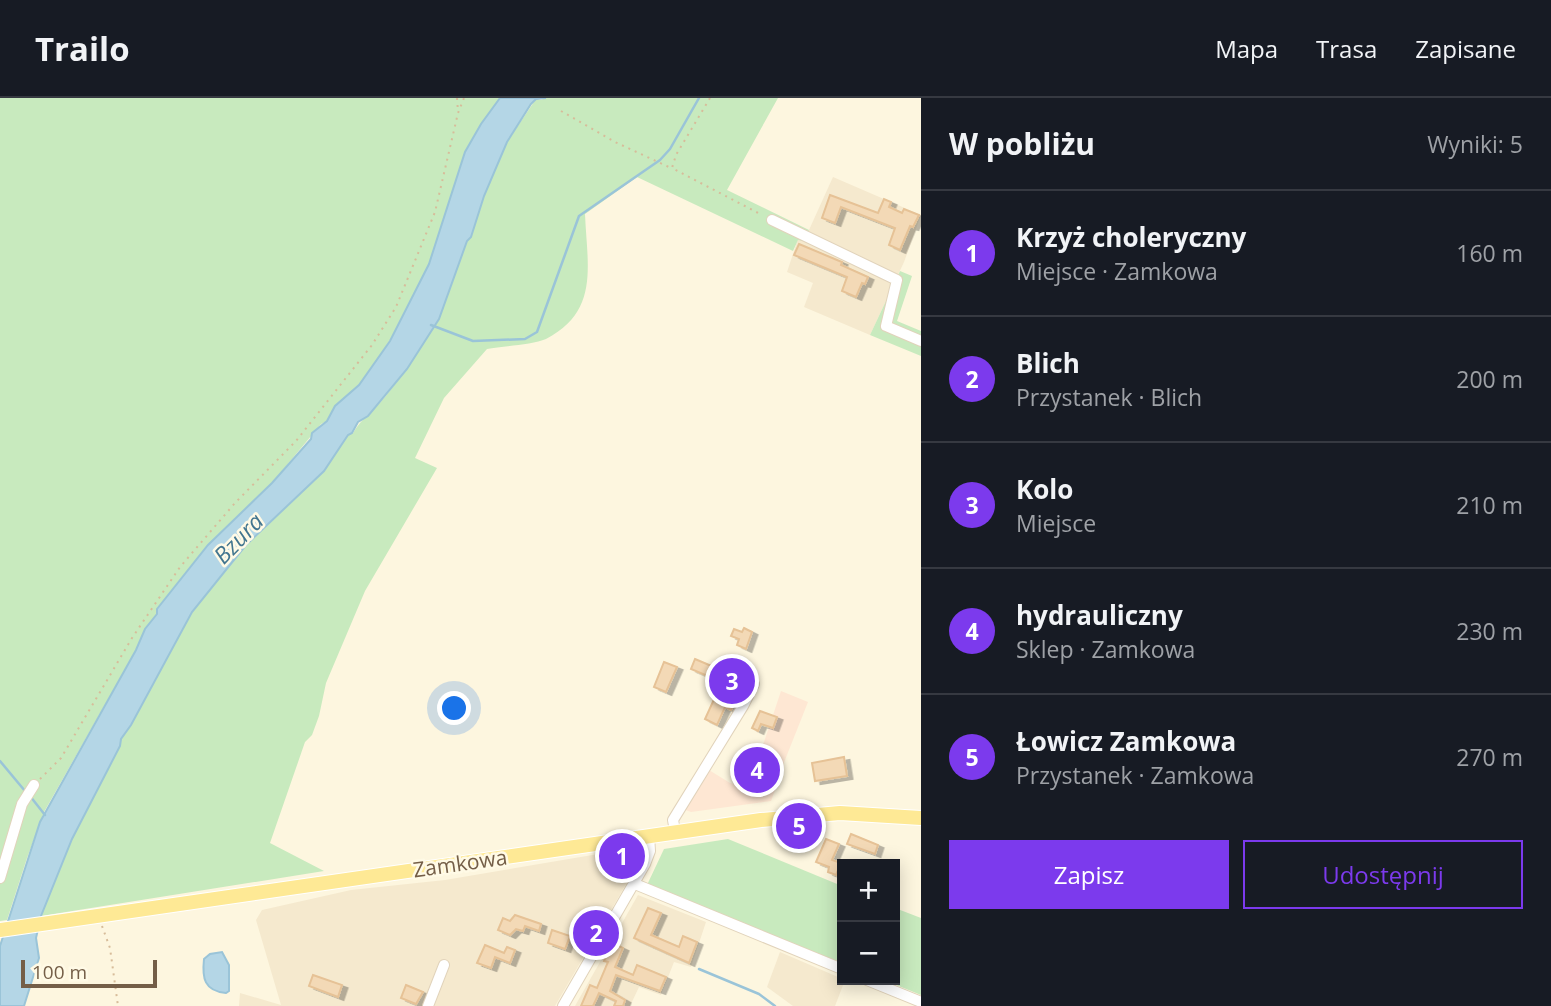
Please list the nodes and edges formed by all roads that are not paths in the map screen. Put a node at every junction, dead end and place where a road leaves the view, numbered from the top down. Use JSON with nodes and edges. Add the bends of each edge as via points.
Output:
{"nodes":[{"id":1,"x":772,"y":220,"type":"road end"},
{"id":2,"x":921,"y":341,"type":"edge"},
{"id":3,"x":754,"y":684,"type":"dead end"},
{"id":4,"x":34,"y":785,"type":"road end"},
{"id":5,"x":921,"y":818,"type":"edge"},
{"id":6,"x":675,"y":831,"type":"junction"},
{"id":7,"x":649,"y":835,"type":"junction"},
{"id":8,"x":0,"y":878,"type":"edge"},
{"id":9,"x":635,"y":884,"type":"junction"},
{"id":10,"x":0,"y":930,"type":"edge"},
{"id":11,"x":444,"y":965,"type":"dead end"},
{"id":12,"x":837,"y":968,"type":"edge"},
{"id":13,"x":879,"y":985,"type":"edge"},
{"id":14,"x":921,"y":1002,"type":"edge"},
{"id":15,"x":428,"y":1006,"type":"edge"},
{"id":16,"x":563,"y":1006,"type":"edge"}],
"edges":[{"from":1,"to":2,"type":"street","via":[[897,280],[886,326]]},
{"from":3,"to":6,"type":"street","via":[[673,820]]},
{"from":4,"to":8,"type":"street","via":[[22,804]]},
{"from":5,"to":6,"type":"main road","name":"Zamkowa","via":[[823,814]]},
{"from":6,"to":7,"type":"main road","name":"Zamkowa"},
{"from":7,"to":9,"type":"street","via":[[650,851]]},
{"from":7,"to":10,"type":"main road","name":"Zamkowa"},
{"from":9,"to":12,"type":"street"},
{"from":9,"to":16,"type":"street"},
{"from":11,"to":15,"type":"street"},
{"from":13,"to":14,"type":"street"}]}
